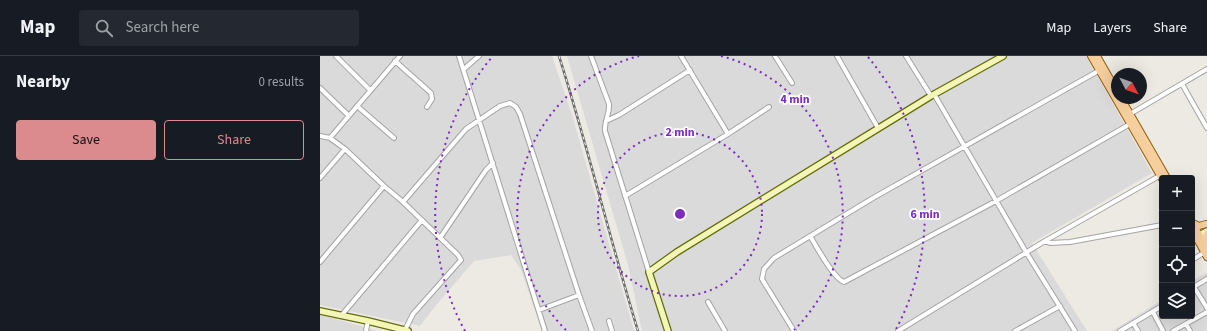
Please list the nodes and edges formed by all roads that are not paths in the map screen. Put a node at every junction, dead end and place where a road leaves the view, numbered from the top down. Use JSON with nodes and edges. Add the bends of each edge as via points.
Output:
{"nodes":[{"id":1,"x":336,"y":56,"type":"edge"},
{"id":2,"x":400,"y":56,"type":"edge"},
{"id":3,"x":459,"y":56,"type":"edge"},
{"id":4,"x":478,"y":56,"type":"edge"},
{"id":5,"x":591,"y":56,"type":"edge"},
{"id":6,"x":681,"y":56,"type":"edge"},
{"id":7,"x":775,"y":56,"type":"edge"},
{"id":8,"x":837,"y":56,"type":"edge"},
{"id":9,"x":906,"y":56,"type":"edge"},
{"id":10,"x":1003,"y":56,"type":"edge"},
{"id":11,"x":1092,"y":56,"type":"edge"},
{"id":12,"x":1097,"y":56,"type":"edge"},
{"id":13,"x":396,"y":61,"type":"junction"},
{"id":14,"x":464,"y":69,"type":"junction"},
{"id":15,"x":1207,"y":69,"type":"edge"},
{"id":16,"x":690,"y":70,"type":"junction"},
{"id":17,"x":1100,"y":70,"type":"junction"},
{"id":18,"x":1111,"y":80,"type":"edge"},
{"id":19,"x":792,"y":84,"type":"dead end"},
{"id":20,"x":1182,"y":84,"type":"junction"},
{"id":21,"x":320,"y":88,"type":"edge"},
{"id":22,"x":370,"y":90,"type":"junction"},
{"id":23,"x":933,"y":95,"type":"junction"},
{"id":24,"x":1124,"y":104,"type":"edge"},
{"id":25,"x":357,"y":106,"type":"junction"},
{"id":26,"x":427,"y":107,"type":"dead end"},
{"id":27,"x":769,"y":107,"type":"dead end"},
{"id":28,"x":1130,"y":114,"type":"junction"},
{"id":29,"x":348,"y":115,"type":"junction"},
{"id":30,"x":479,"y":120,"type":"junction"},
{"id":31,"x":606,"y":121,"type":"junction"},
{"id":32,"x":1130,"y":124,"type":"junction"},
{"id":33,"x":878,"y":128,"type":"junction"},
{"id":34,"x":1207,"y":128,"type":"edge"},
{"id":35,"x":728,"y":134,"type":"junction"},
{"id":36,"x":320,"y":136,"type":"edge"},
{"id":37,"x":330,"y":138,"type":"junction"},
{"id":38,"x":394,"y":138,"type":"dead end"},
{"id":39,"x":965,"y":147,"type":"junction"},
{"id":40,"x":344,"y":149,"type":"junction"},
{"id":41,"x":493,"y":164,"type":"junction"},
{"id":42,"x":1162,"y":175,"type":"edge"},
{"id":43,"x":1162,"y":175,"type":"edge"},
{"id":44,"x":320,"y":178,"type":"edge"},
{"id":45,"x":1159,"y":178,"type":"edge"},
{"id":46,"x":384,"y":186,"type":"junction"},
{"id":47,"x":625,"y":196,"type":"junction"},
{"id":48,"x":996,"y":200,"type":"junction"},
{"id":49,"x":403,"y":202,"type":"junction"},
{"id":50,"x":422,"y":220,"type":"junction"},
{"id":51,"x":1195,"y":224,"type":"edge"},
{"id":52,"x":1159,"y":226,"type":"edge"},
{"id":53,"x":1207,"y":226,"type":"edge"},
{"id":54,"x":1196,"y":233,"type":"edge"},
{"id":55,"x":1207,"y":234,"type":"edge"},
{"id":56,"x":810,"y":236,"type":"junction"},
{"id":57,"x":440,"y":238,"type":"junction"},
{"id":58,"x":1045,"y":241,"type":"junction"},
{"id":59,"x":1206,"y":251,"type":"edge"},
{"id":60,"x":1026,"y":252,"type":"junction"},
{"id":61,"x":1195,"y":258,"type":"edge"},
{"id":62,"x":320,"y":262,"type":"edge"},
{"id":63,"x":649,"y":272,"type":"junction"},
{"id":64,"x":1207,"y":280,"type":"edge"},
{"id":65,"x":1195,"y":287,"type":"edge"},
{"id":66,"x":1195,"y":291,"type":"edge"},
{"id":67,"x":578,"y":295,"type":"junction"},
{"id":68,"x":708,"y":302,"type":"dead end"},
{"id":69,"x":1060,"y":306,"type":"junction"},
{"id":70,"x":1159,"y":308,"type":"edge"},
{"id":71,"x":1207,"y":308,"type":"edge"},
{"id":72,"x":539,"y":310,"type":"junction"},
{"id":73,"x":320,"y":312,"type":"edge"},
{"id":74,"x":1153,"y":312,"type":"junction"},
{"id":75,"x":1207,"y":312,"type":"edge"},
{"id":76,"x":341,"y":316,"type":"junction"},
{"id":77,"x":368,"y":321,"type":"junction"},
{"id":78,"x":609,"y":321,"type":"dead end"},
{"id":79,"x":1133,"y":323,"type":"junction"},
{"id":80,"x":1186,"y":324,"type":"junction"},
{"id":81,"x":366,"y":331,"type":"edge"},
{"id":82,"x":407,"y":331,"type":"edge"},
{"id":83,"x":545,"y":331,"type":"edge"},
{"id":84,"x":592,"y":331,"type":"edge"},
{"id":85,"x":612,"y":331,"type":"edge"},
{"id":86,"x":668,"y":331,"type":"edge"},
{"id":87,"x":725,"y":331,"type":"edge"},
{"id":88,"x":794,"y":331,"type":"edge"},
{"id":89,"x":898,"y":331,"type":"edge"},
{"id":90,"x":1015,"y":331,"type":"edge"},
{"id":91,"x":1075,"y":331,"type":"edge"},
{"id":92,"x":1120,"y":331,"type":"edge"},
{"id":93,"x":1138,"y":331,"type":"edge"},
{"id":94,"x":1163,"y":331,"type":"edge"},
{"id":95,"x":1173,"y":331,"type":"edge"},
{"id":96,"x":1190,"y":331,"type":"edge"}],
"edges":[{"from":1,"to":22,"type":"street"},
{"from":2,"to":13,"type":"street"},
{"from":3,"to":14,"type":"street"},
{"from":4,"to":14,"type":"street"},
{"from":5,"to":31,"type":"street","via":[[609,104]]},
{"from":6,"to":16,"type":"street"},
{"from":7,"to":19,"type":"street"},
{"from":8,"to":33,"type":"street"},
{"from":9,"to":23,"type":"street"},
{"from":10,"to":23,"type":"street"},
{"from":11,"to":17,"type":"main road"},
{"from":12,"to":18,"type":"main road"},
{"from":13,"to":22,"type":"street"},
{"from":13,"to":26,"type":"street","via":[[431,93],[432,100]]},
{"from":14,"to":30,"type":"street"},
{"from":15,"to":20,"type":"street"},
{"from":16,"to":31,"type":"street"},
{"from":16,"to":35,"type":"street"},
{"from":17,"to":32,"type":"main road"},
{"from":17,"to":39,"type":"street"},
{"from":20,"to":28,"type":"street"},
{"from":20,"to":34,"type":"street"},
{"from":21,"to":29,"type":"street"},
{"from":22,"to":25,"type":"street"},
{"from":23,"to":33,"type":"street"},
{"from":23,"to":39,"type":"street"},
{"from":24,"to":28,"type":"main road"},
{"from":25,"to":29,"type":"street"},
{"from":25,"to":38,"type":"street"},
{"from":27,"to":35,"type":"street"},
{"from":28,"to":43,"type":"main road"},
{"from":29,"to":37,"type":"street"},
{"from":30,"to":41,"type":"street"},
{"from":30,"to":49,"type":"street","via":[[461,134]]},
{"from":30,"to":67,"type":"street","via":[[507,103],[512,103],[520,114]]},
{"from":31,"to":47,"type":"street","via":[[604,131]]},
{"from":32,"to":42,"type":"main road"},
{"from":32,"to":48,"type":"street"},
{"from":33,"to":63,"type":"street","via":[[677,252]]},
{"from":35,"to":47,"type":"street"},
{"from":36,"to":37,"type":"street"},
{"from":37,"to":40,"type":"street"},
{"from":39,"to":48,"type":"street"},
{"from":39,"to":56,"type":"street"},
{"from":40,"to":44,"type":"street"},
{"from":40,"to":46,"type":"street"},
{"from":41,"to":57,"type":"street","via":[[486,170]]},
{"from":41,"to":72,"type":"street"},
{"from":45,"to":58,"type":"street"},
{"from":46,"to":49,"type":"street"},
{"from":46,"to":62,"type":"street"},
{"from":47,"to":63,"type":"street"},
{"from":48,"to":56,"type":"street","via":[[844,282],[834,273]]},
{"from":48,"to":60,"type":"street"},
{"from":49,"to":50,"type":"street"},
{"from":50,"to":57,"type":"street"},
{"from":50,"to":76,"type":"street"},
{"from":51,"to":53,"type":"main road"},
{"from":52,"to":58,"type":"street","via":[[1070,242],[1050,244]]},
{"from":53,"to":54,"type":"street"},
{"from":54,"to":59,"type":"main road"},
{"from":55,"to":59,"type":"main road"},
{"from":56,"to":88,"type":"street","via":[[774,258],[763,272],[762,279]]},
{"from":57,"to":82,"type":"street","via":[[461,260],[413,314]]},
{"from":58,"to":60,"type":"street"},
{"from":59,"to":61,"type":"street"},
{"from":60,"to":69,"type":"street"},
{"from":60,"to":89,"type":"street"},
{"from":63,"to":86,"type":"street"},
{"from":64,"to":65,"type":"street"},
{"from":66,"to":71,"type":"street"},
{"from":67,"to":72,"type":"street"},
{"from":67,"to":84,"type":"street"},
{"from":68,"to":87,"type":"street"},
{"from":69,"to":90,"type":"street"},
{"from":69,"to":91,"type":"street"},
{"from":70,"to":74,"type":"street"},
{"from":72,"to":83,"type":"street"},
{"from":73,"to":76,"type":"street"},
{"from":74,"to":79,"type":"street"},
{"from":74,"to":94,"type":"street"},
{"from":75,"to":80,"type":"street"},
{"from":76,"to":77,"type":"street"},
{"from":77,"to":81,"type":"street"},
{"from":77,"to":82,"type":"street"},
{"from":78,"to":85,"type":"street"},
{"from":79,"to":92,"type":"street"},
{"from":79,"to":93,"type":"street"},
{"from":80,"to":95,"type":"street"},
{"from":80,"to":96,"type":"street"}]}
